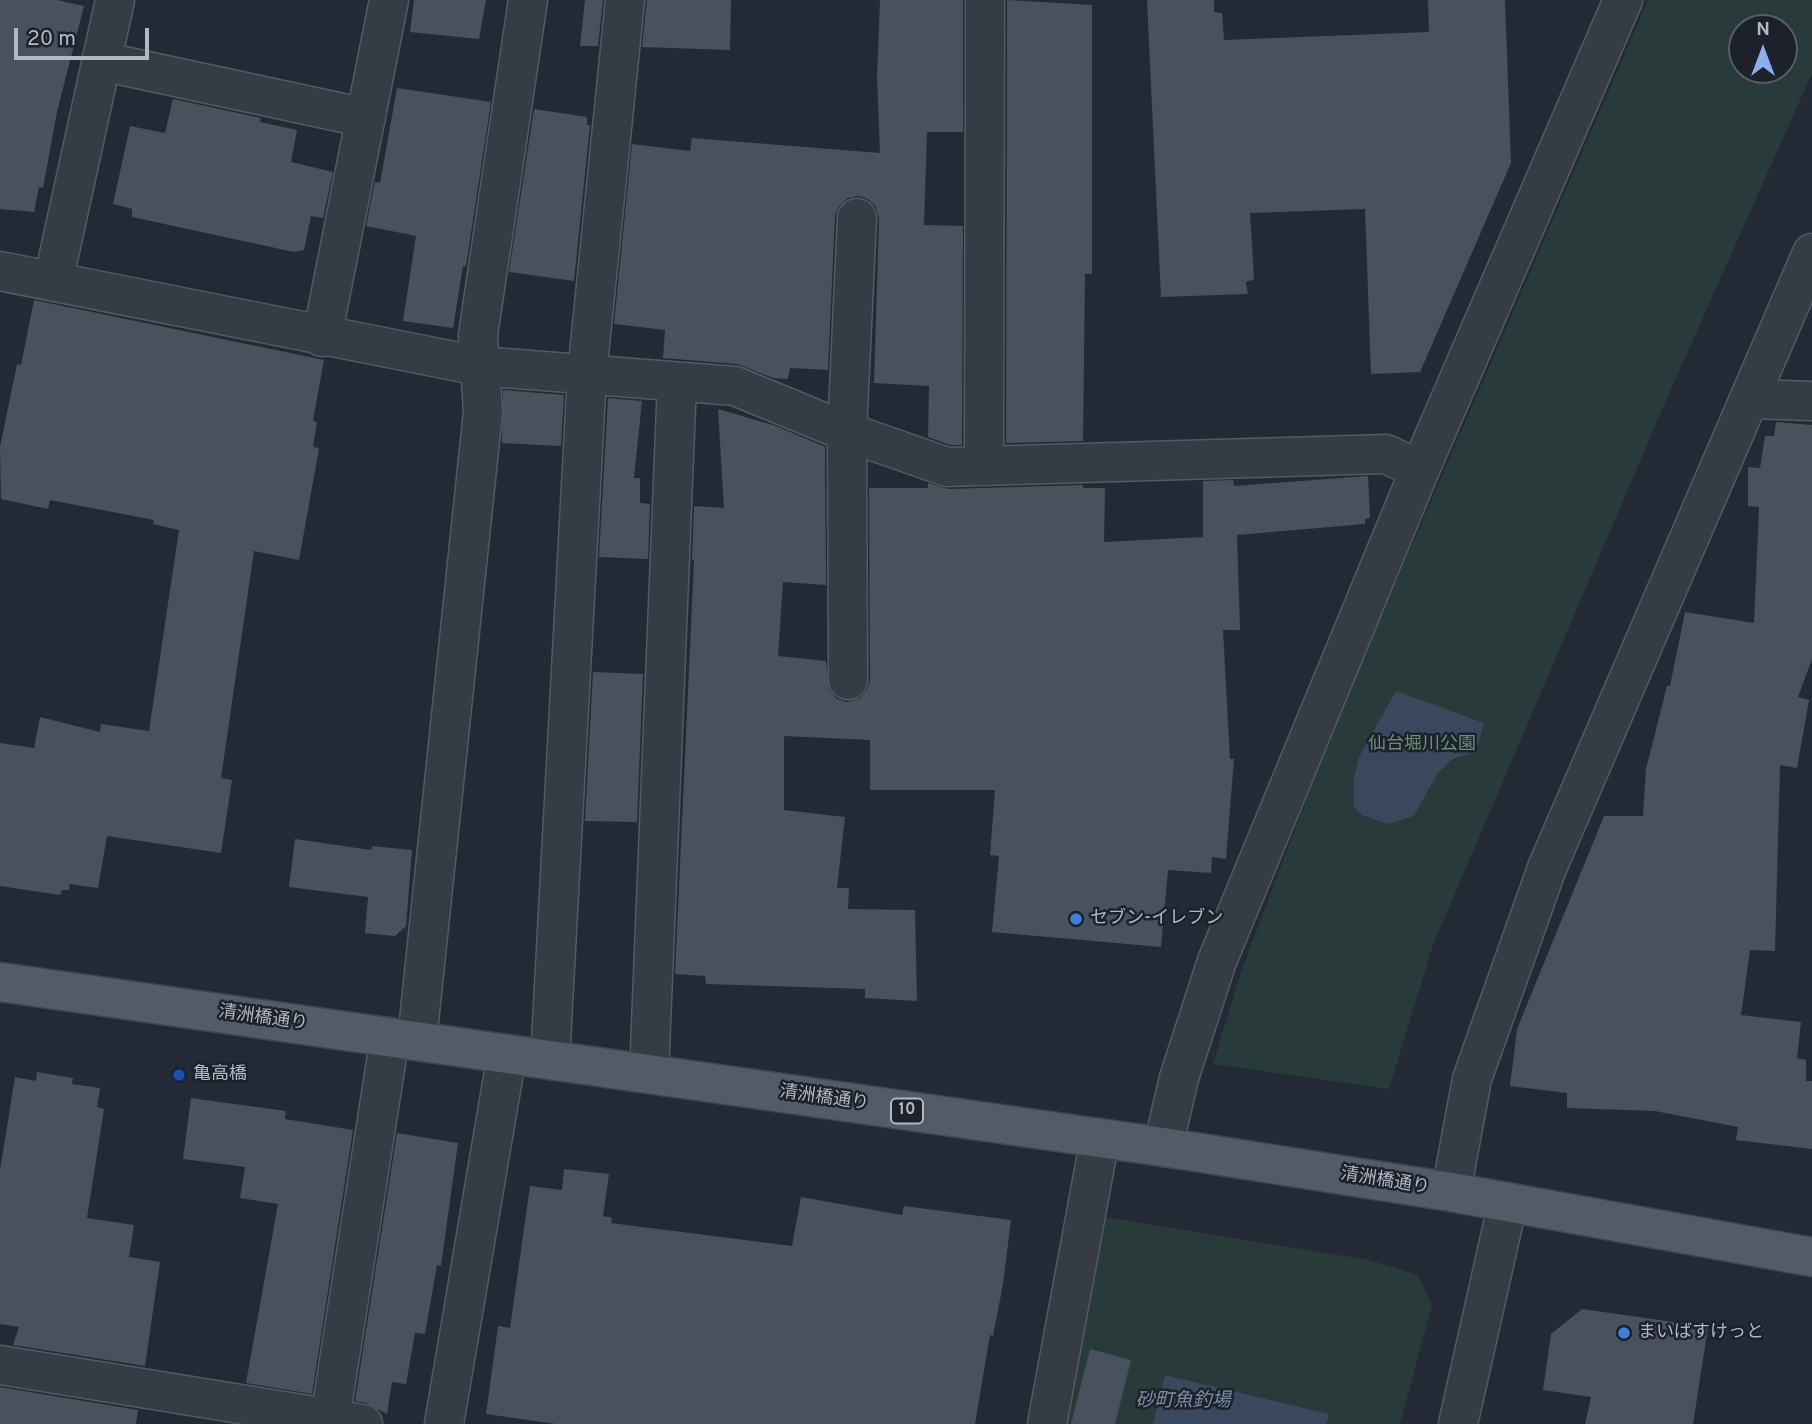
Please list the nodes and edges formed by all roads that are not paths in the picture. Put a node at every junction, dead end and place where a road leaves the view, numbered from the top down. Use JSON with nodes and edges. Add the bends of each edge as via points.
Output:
{"nodes":[{"id":1,"x":115,"y":0,"type":"edge"},
{"id":2,"x":389,"y":0,"type":"edge"},
{"id":3,"x":528,"y":0,"type":"edge"},
{"id":4,"x":625,"y":0,"type":"edge"},
{"id":5,"x":985,"y":0,"type":"edge"},
{"id":6,"x":1623,"y":0,"type":"edge"},
{"id":7,"x":101,"y":61,"type":"junction"},
{"id":8,"x":366,"y":118,"type":"junction"},
{"id":9,"x":857,"y":218,"type":"dead end"},
{"id":10,"x":1812,"y":253,"type":"edge"},
{"id":11,"x":0,"y":271,"type":"edge"},
{"id":12,"x":52,"y":282,"type":"junction"},
{"id":13,"x":322,"y":337,"type":"junction"},
{"id":14,"x":479,"y":366,"type":"junction"},
{"id":15,"x":587,"y":373,"type":"junction"},
{"id":16,"x":677,"y":382,"type":"junction"},
{"id":17,"x":1751,"y":399,"type":"junction"},
{"id":18,"x":1812,"y":401,"type":"edge"},
{"id":19,"x":848,"y":432,"type":"junction"},
{"id":20,"x":984,"y":464,"type":"junction"},
{"id":21,"x":1420,"y":470,"type":"junction"},
{"id":22,"x":848,"y":680,"type":"dead end"},
{"id":23,"x":0,"y":982,"type":"edge"},
{"id":24,"x":403,"y":1038,"type":"junction"},
{"id":25,"x":507,"y":1054,"type":"junction"},
{"id":26,"x":550,"y":1060,"type":"junction"},
{"id":27,"x":649,"y":1074,"type":"junction"},
{"id":28,"x":1100,"y":1138,"type":"junction"},
{"id":29,"x":1163,"y":1147,"type":"junction"},
{"id":30,"x":1451,"y":1192,"type":"junction"},
{"id":31,"x":1508,"y":1202,"type":"junction"},
{"id":32,"x":1812,"y":1257,"type":"edge"},
{"id":33,"x":0,"y":1365,"type":"edge"},
{"id":34,"x":347,"y":1421,"type":"edge"},
{"id":35,"x":444,"y":1424,"type":"edge"},
{"id":36,"x":1047,"y":1424,"type":"edge"},
{"id":37,"x":1458,"y":1424,"type":"edge"}],
"edges":[{"from":1,"to":7,"type":"street"},
{"from":2,"to":8,"type":"street"},
{"from":3,"to":14,"type":"street","via":[[478,335]]},
{"from":4,"to":15,"type":"street"},
{"from":5,"to":20,"type":"street"},
{"from":6,"to":21,"type":"street"},
{"from":7,"to":8,"type":"street"},
{"from":7,"to":12,"type":"street"},
{"from":8,"to":13,"type":"street"},
{"from":9,"to":19,"type":"street"},
{"from":10,"to":17,"type":"street"},
{"from":11,"to":12,"type":"street"},
{"from":12,"to":13,"type":"street"},
{"from":13,"to":14,"type":"street"},
{"from":14,"to":15,"type":"street"},
{"from":14,"to":24,"type":"street","via":[[483,412]]},
{"from":15,"to":16,"type":"street"},
{"from":15,"to":26,"type":"street"},
{"from":16,"to":19,"type":"street","via":[[735,386]]},
{"from":16,"to":27,"type":"street"},
{"from":17,"to":18,"type":"street"},
{"from":17,"to":30,"type":"street","via":[[1547,868],[1472,1079]]},
{"from":19,"to":20,"type":"street","via":[[947,467]]},
{"from":19,"to":22,"type":"street"},
{"from":20,"to":21,"type":"street","via":[[1386,454]]},
{"from":21,"to":29,"type":"street","via":[[1217,961]]},
{"from":23,"to":24,"type":"main road","name":"清洲橋通り","number":"10"},
{"from":24,"to":25,"type":"main road","name":"清洲橋通り","number":"10"},
{"from":24,"to":34,"type":"street"},
{"from":25,"to":26,"type":"main road","name":"清洲橋通り","number":"10"},
{"from":25,"to":35,"type":"street"},
{"from":26,"to":27,"type":"main road","name":"清洲橋通り","number":"10"},
{"from":27,"to":28,"type":"main road","name":"清洲橋通り","number":"10"},
{"from":28,"to":29,"type":"main road","name":"清洲橋通り","number":"10"},
{"from":28,"to":36,"type":"street"},
{"from":29,"to":30,"type":"main road","name":"清洲橋通り","number":"10"},
{"from":30,"to":31,"type":"main road","name":"清洲橋通り","number":"10"},
{"from":31,"to":32,"type":"main road","name":"清洲橋通り","number":"10"},
{"from":31,"to":37,"type":"street"},
{"from":33,"to":34,"type":"street"}]}
